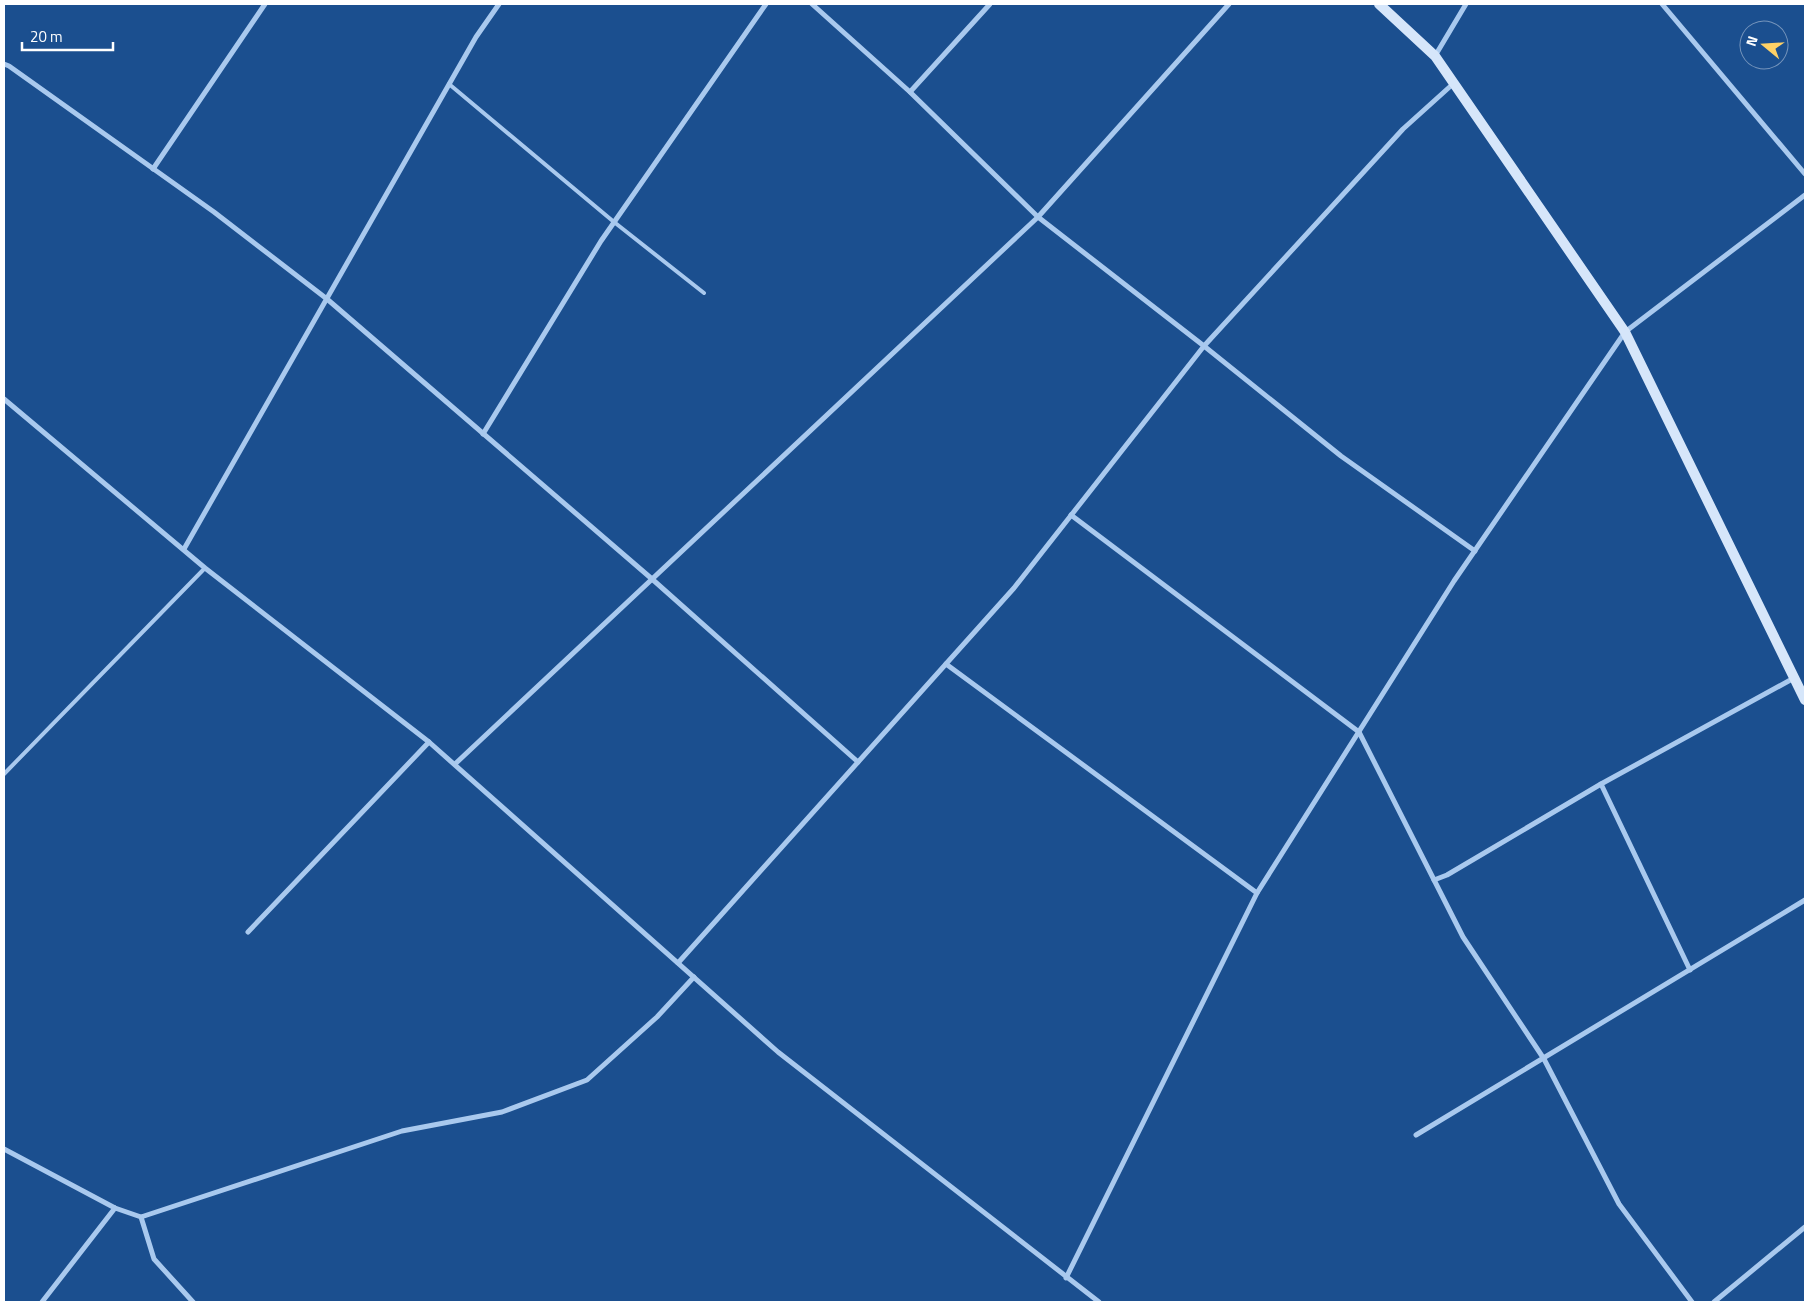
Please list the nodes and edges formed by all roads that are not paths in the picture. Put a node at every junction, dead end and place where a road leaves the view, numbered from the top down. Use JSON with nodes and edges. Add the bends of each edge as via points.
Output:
{"nodes":[{"id":1,"x":265,"y":4,"type":"edge"},
{"id":2,"x":499,"y":4,"type":"edge"},
{"id":3,"x":766,"y":4,"type":"edge"},
{"id":4,"x":812,"y":4,"type":"edge"},
{"id":5,"x":990,"y":4,"type":"edge"},
{"id":6,"x":1229,"y":4,"type":"edge"},
{"id":7,"x":1379,"y":4,"type":"edge"},
{"id":8,"x":1466,"y":4,"type":"edge"},
{"id":9,"x":1662,"y":4,"type":"edge"},
{"id":10,"x":1435,"y":56,"type":"junction"},
{"id":11,"x":4,"y":64,"type":"edge"},
{"id":12,"x":1454,"y":82,"type":"junction"},
{"id":13,"x":449,"y":84,"type":"junction"},
{"id":14,"x":910,"y":92,"type":"junction"},
{"id":15,"x":153,"y":169,"type":"junction"},
{"id":16,"x":1805,"y":174,"type":"edge"},
{"id":17,"x":1805,"y":195,"type":"edge"},
{"id":18,"x":1038,"y":217,"type":"junction"},
{"id":19,"x":614,"y":222,"type":"junction"},
{"id":20,"x":704,"y":293,"type":"dead end"},
{"id":21,"x":327,"y":299,"type":"junction"},
{"id":22,"x":1625,"y":332,"type":"junction"},
{"id":23,"x":1204,"y":346,"type":"junction"},
{"id":24,"x":4,"y":399,"type":"edge"},
{"id":25,"x":483,"y":434,"type":"junction"},
{"id":26,"x":1071,"y":515,"type":"junction"},
{"id":27,"x":184,"y":549,"type":"junction"},
{"id":28,"x":1475,"y":551,"type":"junction"},
{"id":29,"x":205,"y":568,"type":"junction"},
{"id":30,"x":652,"y":579,"type":"junction"},
{"id":31,"x":946,"y":664,"type":"junction"},
{"id":32,"x":1794,"y":678,"type":"junction"},
{"id":33,"x":1805,"y":700,"type":"edge"},
{"id":34,"x":1359,"y":732,"type":"junction"},
{"id":35,"x":430,"y":742,"type":"junction"},
{"id":36,"x":858,"y":762,"type":"junction"},
{"id":37,"x":455,"y":764,"type":"junction"},
{"id":38,"x":4,"y":774,"type":"edge"},
{"id":39,"x":1601,"y":784,"type":"junction"},
{"id":40,"x":1434,"y":880,"type":"junction"},
{"id":41,"x":1257,"y":893,"type":"junction"},
{"id":42,"x":1805,"y":900,"type":"edge"},
{"id":43,"x":248,"y":932,"type":"dead end"},
{"id":44,"x":678,"y":963,"type":"junction"},
{"id":45,"x":1690,"y":970,"type":"junction"},
{"id":46,"x":694,"y":977,"type":"junction"},
{"id":47,"x":1544,"y":1059,"type":"junction"},
{"id":48,"x":1416,"y":1135,"type":"dead end"},
{"id":49,"x":4,"y":1148,"type":"edge"},
{"id":50,"x":115,"y":1208,"type":"junction"},
{"id":51,"x":142,"y":1217,"type":"junction"},
{"id":52,"x":1805,"y":1227,"type":"edge"},
{"id":53,"x":1066,"y":1278,"type":"junction"},
{"id":54,"x":42,"y":1302,"type":"edge"},
{"id":55,"x":193,"y":1302,"type":"edge"},
{"id":56,"x":1099,"y":1302,"type":"edge"},
{"id":57,"x":1692,"y":1302,"type":"edge"},
{"id":58,"x":1714,"y":1302,"type":"edge"}],
"edges":[{"from":1,"to":15,"type":"street"},
{"from":2,"to":13,"type":"street"},
{"from":3,"to":19,"type":"street"},
{"from":4,"to":14,"type":"street"},
{"from":5,"to":14,"type":"street"},
{"from":6,"to":18,"type":"street"},
{"from":7,"to":10,"type":"street"},
{"from":8,"to":10,"type":"street"},
{"from":9,"to":16,"type":"street"},
{"from":10,"to":12,"type":"street"},
{"from":11,"to":15,"type":"street"},
{"from":12,"to":22,"type":"street"},
{"from":12,"to":23,"type":"street","via":[[1403,129]]},
{"from":13,"to":19,"type":"lane"},
{"from":13,"to":21,"type":"street"},
{"from":14,"to":18,"type":"street"},
{"from":15,"to":21,"type":"street"},
{"from":17,"to":22,"type":"street"},
{"from":18,"to":23,"type":"street"},
{"from":18,"to":30,"type":"street"},
{"from":19,"to":20,"type":"lane"},
{"from":19,"to":25,"type":"street"},
{"from":21,"to":25,"type":"street"},
{"from":21,"to":27,"type":"street"},
{"from":22,"to":28,"type":"street"},
{"from":22,"to":32,"type":"street"},
{"from":23,"to":26,"type":"street"},
{"from":23,"to":28,"type":"street","via":[[1341,456]]},
{"from":24,"to":27,"type":"street"},
{"from":25,"to":30,"type":"street"},
{"from":26,"to":31,"type":"street","via":[[1014,588]]},
{"from":26,"to":34,"type":"street"},
{"from":27,"to":29,"type":"street"},
{"from":28,"to":34,"type":"street"},
{"from":29,"to":35,"type":"street"},
{"from":29,"to":38,"type":"lane"},
{"from":30,"to":36,"type":"street"},
{"from":30,"to":37,"type":"street"},
{"from":31,"to":36,"type":"street"},
{"from":31,"to":41,"type":"street"},
{"from":32,"to":33,"type":"street"},
{"from":32,"to":39,"type":"street"},
{"from":34,"to":40,"type":"street"},
{"from":34,"to":41,"type":"street"},
{"from":35,"to":37,"type":"street"},
{"from":35,"to":43,"type":"street"},
{"from":36,"to":44,"type":"street"},
{"from":37,"to":44,"type":"street"},
{"from":39,"to":40,"type":"street"},
{"from":39,"to":45,"type":"street"},
{"from":40,"to":47,"type":"street","via":[[1463,938]]},
{"from":41,"to":53,"type":"street"},
{"from":42,"to":45,"type":"street"},
{"from":44,"to":46,"type":"street"},
{"from":45,"to":47,"type":"street"},
{"from":46,"to":51,"type":"street","via":[[657,1017],[587,1080],[502,1112],[402,1131]]},
{"from":46,"to":53,"type":"street","via":[[778,1052]]},
{"from":47,"to":48,"type":"street"},
{"from":47,"to":57,"type":"street","via":[[1619,1204]]},
{"from":49,"to":50,"type":"street"},
{"from":50,"to":51,"type":"street"},
{"from":50,"to":54,"type":"street"},
{"from":51,"to":55,"type":"street","via":[[154,1260]]},
{"from":52,"to":58,"type":"street"},
{"from":53,"to":56,"type":"street"}]}
